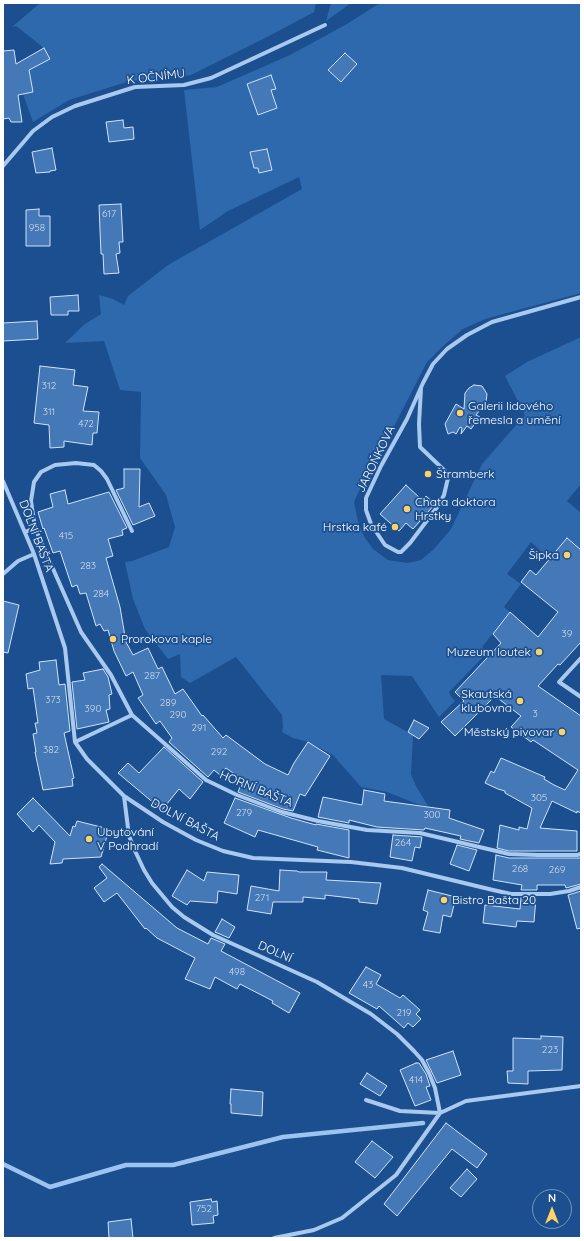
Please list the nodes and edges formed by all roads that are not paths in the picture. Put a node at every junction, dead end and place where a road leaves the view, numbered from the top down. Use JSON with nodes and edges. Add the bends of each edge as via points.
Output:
{"nodes":[{"id":1,"x":325,"y":25,"type":"dead end"},
{"id":2,"x":3,"y":166,"type":"edge"},
{"id":3,"x":581,"y":297,"type":"edge"},
{"id":4,"x":421,"y":388,"type":"junction"},
{"id":5,"x":3,"y":481,"type":"edge"},
{"id":6,"x":35,"y":528,"type":"junction"},
{"id":7,"x":25,"y":532,"type":"junction"},
{"id":8,"x":132,"y":532,"type":"dead end"},
{"id":9,"x":34,"y":554,"type":"junction"},
{"id":10,"x":3,"y":574,"type":"edge"},
{"id":11,"x":581,"y":658,"type":"edge"},
{"id":12,"x":581,"y":697,"type":"edge"},
{"id":13,"x":132,"y":715,"type":"junction"},
{"id":14,"x":75,"y":742,"type":"junction"},
{"id":15,"x":124,"y":796,"type":"junction"},
{"id":16,"x":581,"y":854,"type":"edge"},
{"id":17,"x":581,"y":887,"type":"edge"},
{"id":18,"x":581,"y":1086,"type":"edge"},
{"id":19,"x":366,"y":1100,"type":"dead end"},
{"id":20,"x":440,"y":1113,"type":"junction"},
{"id":21,"x":274,"y":1238,"type":"edge"}],
"edges":[{"from":1,"to":2,"type":"street","name":"K OČNÍMU","via":[[211,78],[184,85],[135,87],[75,106],[33,131]]},
{"from":3,"to":4,"type":"street","name":"JAROŇKOVA","via":[[492,322],[467,335],[447,349],[433,364]]},
{"from":4,"to":4,"type":"street","name":"JAROŇKOVA","via":[[420,447],[445,471],[448,478],[438,506],[410,543],[398,552],[385,545],[375,530],[366,510],[366,498]]},
{"from":5,"to":7,"type":"street","name":"DOLNÍ BAŠTA"},
{"from":6,"to":7,"type":"street"},
{"from":6,"to":8,"type":"street","via":[[31,501],[32,488],[37,477],[55,465],[76,463],[94,465],[107,478]]},
{"from":6,"to":13,"type":"street","name":"HORNÍ BAŠTA","via":[[81,632],[111,675]]},
{"from":7,"to":9,"type":"street","name":"DOLNÍ BAŠTA"},
{"from":9,"to":10,"type":"street","via":[[18,560]]},
{"from":9,"to":14,"type":"street","name":"DOLNÍ BAŠTA","via":[[65,648]]},
{"from":11,"to":12,"type":"street","via":[[560,682]]},
{"from":13,"to":14,"type":"street"},
{"from":13,"to":16,"type":"street","name":"HORNÍ BAŠTA","via":[[206,780],[282,812],[367,830],[420,833],[509,854]]},
{"from":14,"to":15,"type":"street","name":"DOLNÍ BAŠTA"},
{"from":15,"to":17,"type":"street","name":"DOLNÍ BAŠTA","via":[[196,840],[223,851],[253,858],[351,862],[402,868],[511,894],[550,894]]},
{"from":15,"to":20,"type":"street","name":"DOLNÍ","via":[[129,836],[136,853],[152,883],[172,907],[184,918],[213,935],[317,982],[386,1025],[422,1060],[435,1088]]},
{"from":18,"to":20,"type":"street","via":[[466,1101]]},
{"from":19,"to":20,"type":"street","via":[[400,1111]]},
{"from":20,"to":21,"type":"street","via":[[396,1175],[342,1218],[314,1230]]}]}
